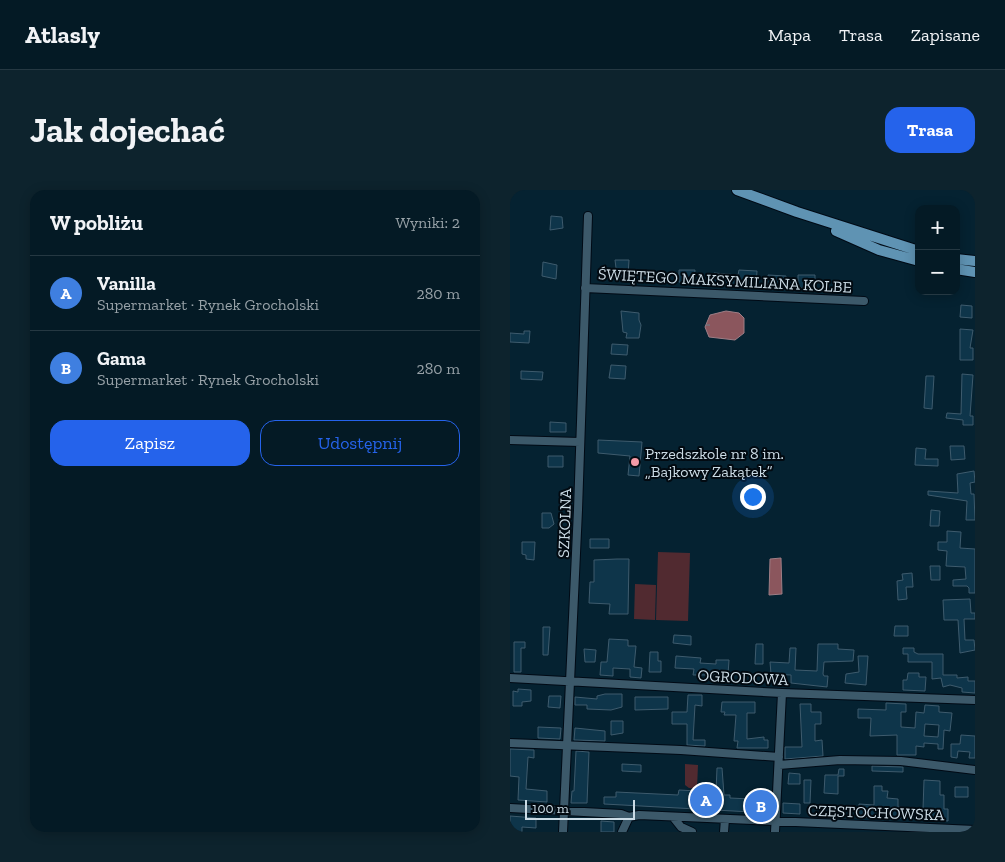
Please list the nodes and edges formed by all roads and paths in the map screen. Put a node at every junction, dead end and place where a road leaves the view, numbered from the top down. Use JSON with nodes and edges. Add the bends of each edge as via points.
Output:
{"nodes":[{"id":1,"x":736,"y":190,"type":"edge"},
{"id":2,"x":797,"y":212,"type":"junction"},
{"id":3,"x":588,"y":216,"type":"dead end"},
{"id":4,"x":916,"y":250,"type":"edge"},
{"id":5,"x":915,"y":259,"type":"edge"},
{"id":6,"x":960,"y":259,"type":"edge"},
{"id":7,"x":975,"y":261,"type":"edge"},
{"id":8,"x":960,"y":270,"type":"edge"},
{"id":9,"x":975,"y":272,"type":"edge"},
{"id":10,"x":585,"y":288,"type":"junction"},
{"id":11,"x":864,"y":300,"type":"dead end"},
{"id":12,"x":706,"y":325,"type":"dead end"},
{"id":13,"x":712,"y":325,"type":"dead end"},
{"id":14,"x":510,"y":440,"type":"edge"},
{"id":15,"x":580,"y":442,"type":"junction"},
{"id":16,"x":510,"y":678,"type":"edge"},
{"id":17,"x":570,"y":681,"type":"junction"},
{"id":18,"x":782,"y":693,"type":"junction"},
{"id":19,"x":975,"y":700,"type":"edge"},
{"id":20,"x":510,"y":743,"type":"edge"},
{"id":21,"x":567,"y":746,"type":"junction"},
{"id":22,"x":779,"y":761,"type":"junction"},
{"id":23,"x":975,"y":770,"type":"edge"},
{"id":24,"x":510,"y":808,"type":"edge"},
{"id":25,"x":564,"y":811,"type":"junction"},
{"id":26,"x":674,"y":816,"type":"junction"},
{"id":27,"x":629,"y":817,"type":"junction"},
{"id":28,"x":725,"y":819,"type":"junction"},
{"id":29,"x":775,"y":822,"type":"junction"},
{"id":30,"x":975,"y":830,"type":"edge"},
{"id":31,"x":563,"y":832,"type":"edge"},
{"id":32,"x":622,"y":832,"type":"edge"},
{"id":33,"x":692,"y":832,"type":"edge"},
{"id":34,"x":724,"y":832,"type":"edge"},
{"id":35,"x":775,"y":832,"type":"edge"}],
"edges":[{"from":1,"to":2,"type":"main road"},
{"from":2,"to":4,"type":"main road"},
{"from":2,"to":5,"type":"main road","via":[[879,250]]},
{"from":3,"to":10,"type":"street","name":"SZKOLNA"},
{"from":6,"to":7,"type":"main road"},
{"from":8,"to":9,"type":"main road"},
{"from":10,"to":11,"type":"street","name":"ŚWIĘTEGO MAKSYMILIANA KOLBE"},
{"from":10,"to":15,"type":"street","name":"SZKOLNA"},
{"from":12,"to":13,"type":"path"},
{"from":14,"to":15,"type":"street"},
{"from":15,"to":17,"type":"street","name":"SZKOLNA"},
{"from":16,"to":17,"type":"street","name":"OGRODOWA"},
{"from":17,"to":18,"type":"street","name":"OGRODOWA"},
{"from":17,"to":21,"type":"street","name":"SZKOLNA"},
{"from":18,"to":19,"type":"street","name":"OGRODOWA"},
{"from":18,"to":22,"type":"street"},
{"from":20,"to":21,"type":"street"},
{"from":21,"to":22,"type":"street","via":[[681,750]]},
{"from":21,"to":25,"type":"street","name":"SZKOLNA"},
{"from":22,"to":23,"type":"street","via":[[901,760]]},
{"from":22,"to":29,"type":"street"},
{"from":24,"to":25,"type":"street","name":"CZĘSTOCHOWSKA"},
{"from":25,"to":27,"type":"street","name":"CZĘSTOCHOWSKA"},
{"from":25,"to":31,"type":"street","name":"SZKOLNA"},
{"from":26,"to":27,"type":"street","name":"CZĘSTOCHOWSKA"},
{"from":26,"to":28,"type":"street","name":"CZĘSTOCHOWSKA"},
{"from":26,"to":33,"type":"street","via":[[681,827]]},
{"from":27,"to":32,"type":"street"},
{"from":28,"to":29,"type":"street","name":"CZĘSTOCHOWSKA"},
{"from":28,"to":34,"type":"street"},
{"from":29,"to":30,"type":"street","name":"CZĘSTOCHOWSKA"},
{"from":29,"to":35,"type":"street"}]}
